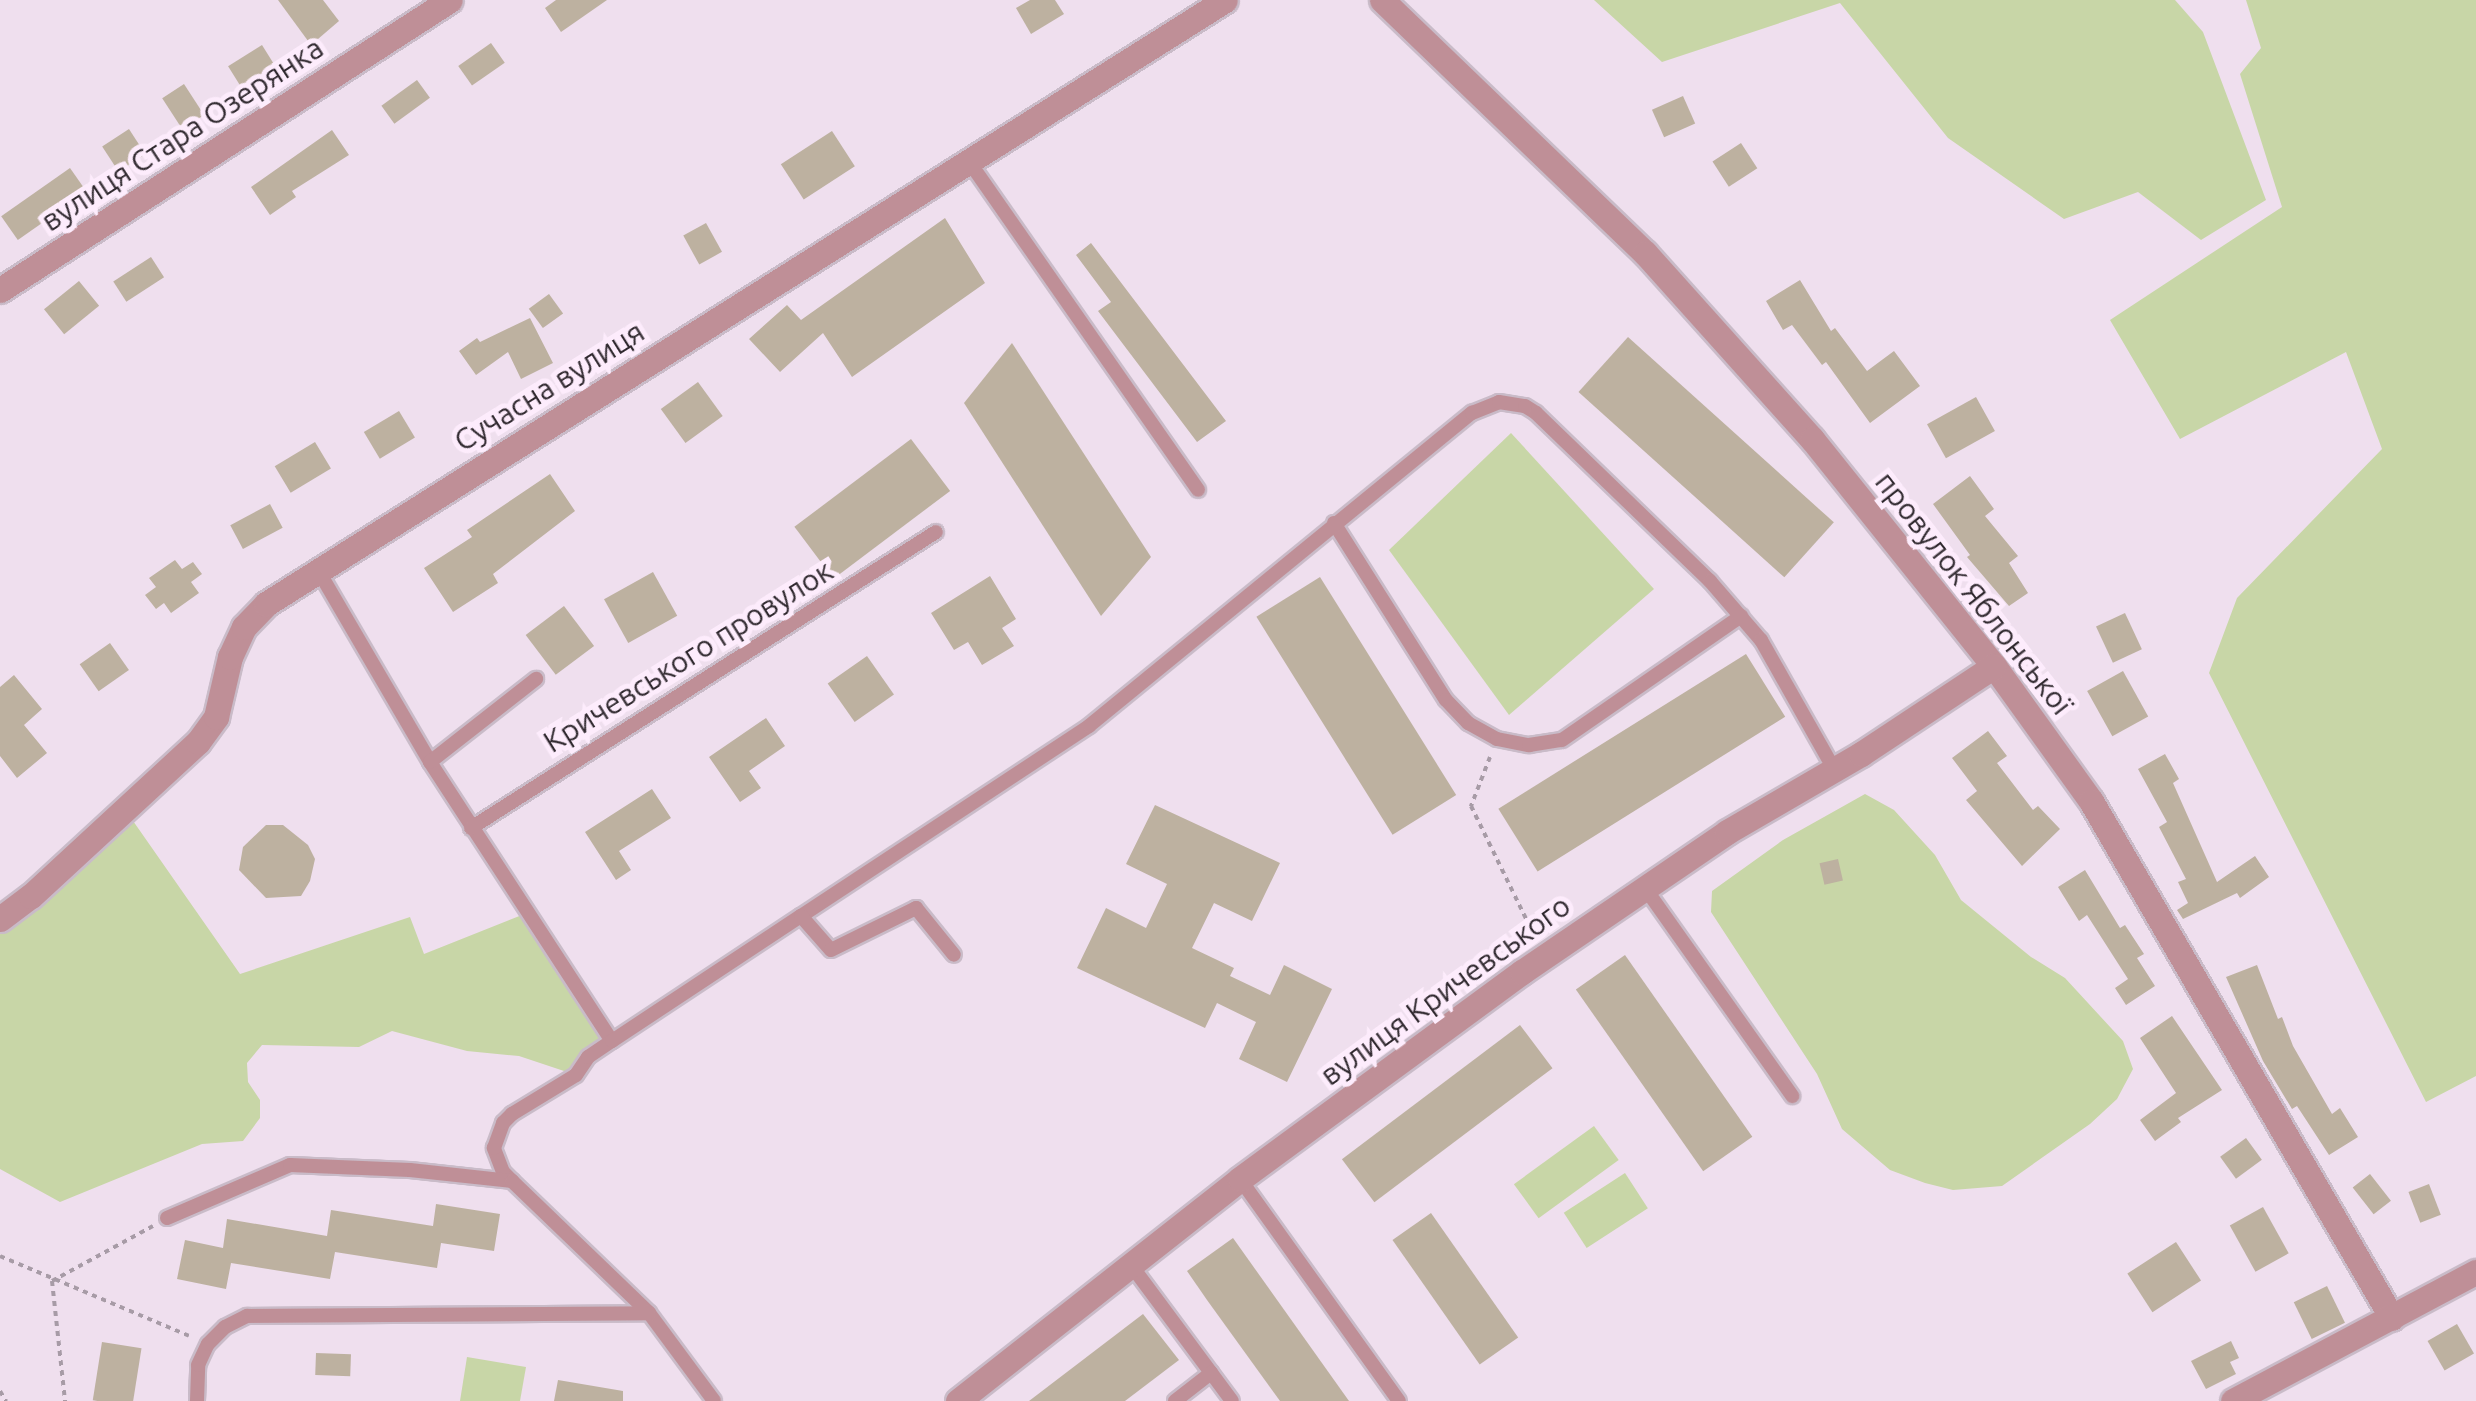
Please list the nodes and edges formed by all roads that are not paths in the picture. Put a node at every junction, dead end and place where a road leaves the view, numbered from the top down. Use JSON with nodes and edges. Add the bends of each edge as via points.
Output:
{"nodes":[{"id":1,"x":450,"y":0,"type":"edge"},
{"id":2,"x":1225,"y":0,"type":"edge"},
{"id":3,"x":1382,"y":0,"type":"edge"},
{"id":4,"x":968,"y":160,"type":"junction"},
{"id":5,"x":0,"y":290,"type":"edge"},
{"id":6,"x":1198,"y":490,"type":"dead end"},
{"id":7,"x":1334,"y":523,"type":"junction"},
{"id":8,"x":936,"y":532,"type":"dead end"},
{"id":9,"x":318,"y":570,"type":"junction"},
{"id":10,"x":1741,"y":616,"type":"junction"},
{"id":11,"x":1994,"y":666,"type":"junction"},
{"id":12,"x":536,"y":679,"type":"dead end"},
{"id":13,"x":430,"y":762,"type":"junction"},
{"id":14,"x":1834,"y":769,"type":"junction"},
{"id":15,"x":471,"y":828,"type":"junction"},
{"id":16,"x":1645,"y":888,"type":"junction"},
{"id":17,"x":801,"y":916,"type":"junction"},
{"id":18,"x":0,"y":919,"type":"edge"},
{"id":19,"x":954,"y":955,"type":"dead end"},
{"id":20,"x":612,"y":1041,"type":"junction"},
{"id":21,"x":1792,"y":1096,"type":"dead end"},
{"id":22,"x":1240,"y":1179,"type":"junction"},
{"id":23,"x":512,"y":1181,"type":"junction"},
{"id":24,"x":167,"y":1218,"type":"road end"},
{"id":25,"x":1131,"y":1265,"type":"junction"},
{"id":26,"x":2476,"y":1272,"type":"edge"},
{"id":27,"x":649,"y":1312,"type":"junction"},
{"id":28,"x":2392,"y":1318,"type":"junction"},
{"id":29,"x":1211,"y":1374,"type":"junction"},
{"id":30,"x":196,"y":1401,"type":"edge"},
{"id":31,"x":714,"y":1401,"type":"edge"},
{"id":32,"x":958,"y":1401,"type":"edge"},
{"id":33,"x":1175,"y":1401,"type":"edge"},
{"id":34,"x":1232,"y":1401,"type":"edge"},
{"id":35,"x":1399,"y":1401,"type":"edge"},
{"id":36,"x":2233,"y":1401,"type":"edge"}],
"edges":[{"from":1,"to":5,"type":"street","name":"вулиця Стара Озерянка"},
{"from":2,"to":4,"type":"street","name":"Сучасна вулиця"},
{"from":3,"to":11,"type":"street","name":"провулок Яблонської","via":[[1644,253],[1812,439]]},
{"from":4,"to":6,"type":"lane"},
{"from":4,"to":9,"type":"street","name":"Сучасна вулиця"},
{"from":7,"to":10,"type":"lane","via":[[1472,413],[1513,402],[1536,412]]},
{"from":7,"to":10,"type":"lane","via":[[1446,700],[1468,724],[1497,739],[1562,740]]},
{"from":7,"to":17,"type":"lane","via":[[1089,726]]},
{"from":8,"to":15,"type":"lane","name":"Кричевського провулок"},
{"from":9,"to":13,"type":"lane"},
{"from":9,"to":18,"type":"street","name":"Сучасна вулиця","via":[[244,627],[216,717],[198,742]]},
{"from":10,"to":14,"type":"lane"},
{"from":11,"to":14,"type":"street","name":"вулиця Кричевського"},
{"from":11,"to":28,"type":"street","name":"провулок Яблонської","via":[[2091,801]]},
{"from":12,"to":13,"type":"lane"},
{"from":13,"to":15,"type":"lane"},
{"from":14,"to":16,"type":"street","name":"вулиця Кричевського"},
{"from":15,"to":20,"type":"lane"},
{"from":16,"to":21,"type":"lane"},
{"from":16,"to":22,"type":"street","name":"вулиця Кричевського"},
{"from":17,"to":19,"type":"lane","via":[[831,950],[916,908]]},
{"from":17,"to":20,"type":"lane"},
{"from":20,"to":23,"type":"lane","via":[[576,1075],[502,1124],[496,1161]]},
{"from":22,"to":25,"type":"street","name":"вулиця Кричевського"},
{"from":22,"to":35,"type":"lane"},
{"from":23,"to":24,"type":"lane","via":[[290,1165]]},
{"from":23,"to":27,"type":"lane"},
{"from":25,"to":29,"type":"lane"},
{"from":25,"to":32,"type":"street","name":"вулиця Кричевського"},
{"from":26,"to":28,"type":"street"},
{"from":27,"to":30,"type":"lane","via":[[247,1316],[208,1344],[198,1366]]},
{"from":27,"to":31,"type":"lane"},
{"from":28,"to":36,"type":"street"},
{"from":29,"to":33,"type":"lane"},
{"from":29,"to":34,"type":"lane"}]}
